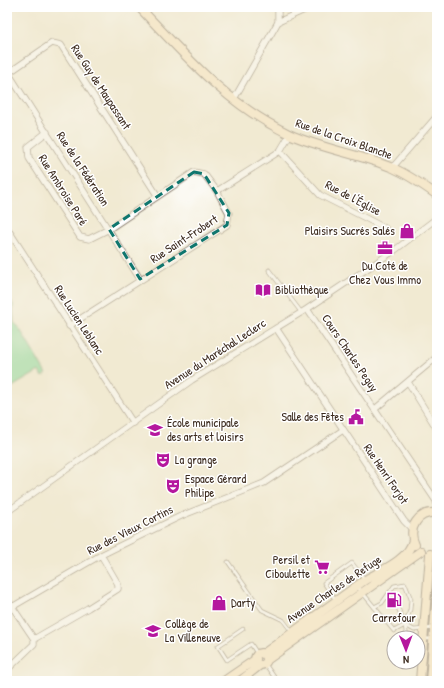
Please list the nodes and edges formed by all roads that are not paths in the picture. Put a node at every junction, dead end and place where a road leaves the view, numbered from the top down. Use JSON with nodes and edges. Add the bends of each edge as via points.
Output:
{"nodes":[{"id":1,"x":139,"y":7,"type":"edge"},
{"id":2,"x":278,"y":7,"type":"edge"},
{"id":3,"x":311,"y":7,"type":"edge"},
{"id":4,"x":278,"y":22,"type":"junction"},
{"id":5,"x":7,"y":73,"type":"edge"},
{"id":6,"x":234,"y":99,"type":"junction"},
{"id":7,"x":437,"y":116,"type":"edge"},
{"id":8,"x":47,"y":132,"type":"junction"},
{"id":9,"x":290,"y":134,"type":"junction"},
{"id":10,"x":280,"y":151,"type":"junction"},
{"id":11,"x":392,"y":168,"type":"junction"},
{"id":12,"x":217,"y":191,"type":"junction"},
{"id":13,"x":157,"y":195,"type":"junction"},
{"id":14,"x":437,"y":195,"type":"edge"},
{"id":15,"x":437,"y":218,"type":"edge"},
{"id":16,"x":7,"y":228,"type":"edge"},
{"id":17,"x":385,"y":228,"type":"dead end"},
{"id":18,"x":109,"y":229,"type":"junction"},
{"id":19,"x":269,"y":270,"type":"dead end"},
{"id":20,"x":140,"y":280,"type":"junction"},
{"id":21,"x":307,"y":308,"type":"junction"},
{"id":22,"x":301,"y":312,"type":"junction"},
{"id":23,"x":69,"y":326,"type":"junction"},
{"id":24,"x":276,"y":328,"type":"junction"},
{"id":25,"x":437,"y":357,"type":"edge"},
{"id":26,"x":408,"y":382,"type":"junction"},
{"id":27,"x":375,"y":409,"type":"junction"},
{"id":28,"x":133,"y":423,"type":"junction"},
{"id":29,"x":437,"y":429,"type":"edge"},
{"id":30,"x":343,"y":430,"type":"junction"},
{"id":31,"x":437,"y":507,"type":"edge"},
{"id":32,"x":7,"y":512,"type":"edge"},
{"id":33,"x":437,"y":512,"type":"edge"},
{"id":34,"x":412,"y":529,"type":"junction"},
{"id":35,"x":413,"y":540,"type":"junction"},
{"id":36,"x":421,"y":551,"type":"junction"},
{"id":37,"x":434,"y":554,"type":"edge"},
{"id":38,"x":101,"y":555,"type":"junction"},
{"id":39,"x":228,"y":562,"type":"dead end"},
{"id":40,"x":365,"y":580,"type":"junction"},
{"id":41,"x":356,"y":586,"type":"junction"},
{"id":42,"x":437,"y":591,"type":"edge"},
{"id":43,"x":363,"y":592,"type":"junction"},
{"id":44,"x":387,"y":597,"type":"junction"},
{"id":45,"x":7,"y":599,"type":"edge"},
{"id":46,"x":336,"y":600,"type":"junction"},
{"id":47,"x":12,"y":607,"type":"junction"},
{"id":48,"x":374,"y":607,"type":"junction"},
{"id":49,"x":405,"y":625,"type":"junction"},
{"id":50,"x":435,"y":628,"type":"edge"},
{"id":51,"x":243,"y":629,"type":"dead end"},
{"id":52,"x":424,"y":629,"type":"junction"},
{"id":53,"x":406,"y":630,"type":"edge"},
{"id":54,"x":292,"y":632,"type":"junction"},
{"id":55,"x":426,"y":638,"type":"edge"},
{"id":56,"x":34,"y":639,"type":"junction"},
{"id":57,"x":433,"y":639,"type":"junction"},
{"id":58,"x":261,"y":659,"type":"junction"},
{"id":59,"x":7,"y":670,"type":"edge"},
{"id":60,"x":421,"y":670,"type":"edge"},
{"id":61,"x":224,"y":681,"type":"edge"},
{"id":62,"x":240,"y":681,"type":"edge"},
{"id":63,"x":277,"y":681,"type":"edge"},
{"id":64,"x":420,"y":681,"type":"edge"},
{"id":65,"x":430,"y":681,"type":"edge"}],
"edges":[{"from":1,"to":6,"type":"street","name":"Rue de la Croix Blanche","via":[[211,83]]},
{"from":2,"to":4,"type":"street"},
{"from":3,"to":4,"type":"street"},
{"from":4,"to":6,"type":"street"},
{"from":5,"to":8,"type":"street","name":"Rue de la Fédération"},
{"from":5,"to":13,"type":"street","name":"Rue Guy de Maupassant","via":[[52,43],[61,45]]},
{"from":6,"to":9,"type":"street","name":"Rue de la Croix Blanche","via":[[263,121]]},
{"from":7,"to":11,"type":"street"},
{"from":8,"to":18,"type":"street","name":"Rue de la Fédération"},
{"from":8,"to":18,"type":"street","name":"Rue Ambroise Paré","via":[[28,147],[29,158],[80,237],[89,239]]},
{"from":9,"to":10,"type":"street"},
{"from":9,"to":11,"type":"street","name":"Rue de la Croix Blanche","via":[[316,145]]},
{"from":10,"to":12,"type":"street"},
{"from":10,"to":17,"type":"street","name":"Rue de l'Église","via":[[320,194]]},
{"from":11,"to":14,"type":"street","name":"Rue de la Croix Blanche","via":[[416,180]]},
{"from":12,"to":13,"type":"street","name":"Rue Saint-Frobert","via":[[204,174],[194,172]]},
{"from":12,"to":20,"type":"street","name":"Rue Saint-Frobert","via":[[229,213],[227,224]]},
{"from":13,"to":18,"type":"street","name":"Rue Saint-Frobert"},
{"from":15,"to":21,"type":"street","name":"Avenue du Maréchal Leclerc","via":[[395,250]]},
{"from":16,"to":23,"type":"street","name":"Rue Lucien Leblanc"},
{"from":18,"to":20,"type":"street","name":"Rue de la Fédération"},
{"from":19,"to":22,"type":"lane"},
{"from":20,"to":23,"type":"street","name":"Rue Saint-Frobert"},
{"from":21,"to":22,"type":"street","name":"Avenue du Maréchal Leclerc"},
{"from":21,"to":27,"type":"street","name":"Cours Charles Peguy"},
{"from":22,"to":24,"type":"street","name":"Avenue du Maréchal Leclerc"},
{"from":23,"to":28,"type":"street","name":"Rue Lucien Leblanc"},
{"from":24,"to":28,"type":"street","name":"Avenue du Maréchal Leclerc","via":[[192,380]]},
{"from":24,"to":30,"type":"street","name":"Rue Henri Forjot"},
{"from":25,"to":26,"type":"street"},
{"from":26,"to":27,"type":"street"},
{"from":26,"to":29,"type":"street"},
{"from":27,"to":31,"type":"street","name":"Cours Charles Peguy","via":[[436,501]]},
{"from":28,"to":32,"type":"street","name":"Avenue du Maréchal Leclerc"},
{"from":30,"to":34,"type":"street","name":"Rue Henri Forjot"},
{"from":30,"to":38,"type":"street","name":"Rue des Vieux Cortins","via":[[264,483],[181,516]]},
{"from":33,"to":34,"type":"street","via":[[419,517]]},
{"from":34,"to":35,"type":"street"},
{"from":35,"to":36,"type":"street"},
{"from":35,"to":40,"type":"street","name":"Avenue Charles de Refuge","via":[[411,548],[404,555],[377,575]]},
{"from":36,"to":37,"type":"street"},
{"from":36,"to":43,"type":"street","name":"Avenue Charles de Refuge"},
{"from":37,"to":52,"type":"street"},
{"from":38,"to":47,"type":"street","name":"Rue des Vieux Cortins"},
{"from":38,"to":56,"type":"street","via":[[118,588]]},
{"from":39,"to":54,"type":"lane","via":[[262,610],[283,620]]},
{"from":40,"to":41,"type":"street","name":"Avenue Charles de Refuge"},
{"from":40,"to":46,"type":"lane","via":[[352,563],[324,583]]},
{"from":41,"to":43,"type":"lane"},
{"from":41,"to":46,"type":"street","name":"Avenue Charles de Refuge"},
{"from":42,"to":50,"type":"street"},
{"from":43,"to":48,"type":"lane"},
{"from":43,"to":58,"type":"street","name":"Avenue Charles de Refuge"},
{"from":44,"to":48,"type":"lane","via":[[382,604]]},
{"from":44,"to":49,"type":"lane","via":[[398,608]]},
{"from":44,"to":49,"type":"lane","via":[[394,586],[405,584],[411,599]]},
{"from":45,"to":47,"type":"street"},
{"from":46,"to":54,"type":"street","name":"Avenue Charles de Refuge"},
{"from":47,"to":56,"type":"street"},
{"from":48,"to":49,"type":"lane","via":[[394,632]]},
{"from":49,"to":52,"type":"lane","via":[[414,630]]},
{"from":49,"to":53,"type":"lane"},
{"from":50,"to":52,"type":"lane"},
{"from":50,"to":57,"type":"street"},
{"from":51,"to":58,"type":"lane","via":[[218,646],[227,660],[251,644]]},
{"from":54,"to":58,"type":"street","name":"Avenue Charles de Refuge"},
{"from":55,"to":57,"type":"lane"},
{"from":56,"to":59,"type":"street","via":[[30,649]]},
{"from":57,"to":65,"type":"street"},
{"from":58,"to":61,"type":"street","name":"Avenue Charles de Refuge"},
{"from":58,"to":62,"type":"street","name":"Avenue Charles de Refuge"},
{"from":58,"to":63,"type":"lane"},
{"from":60,"to":64,"type":"street"}]}
